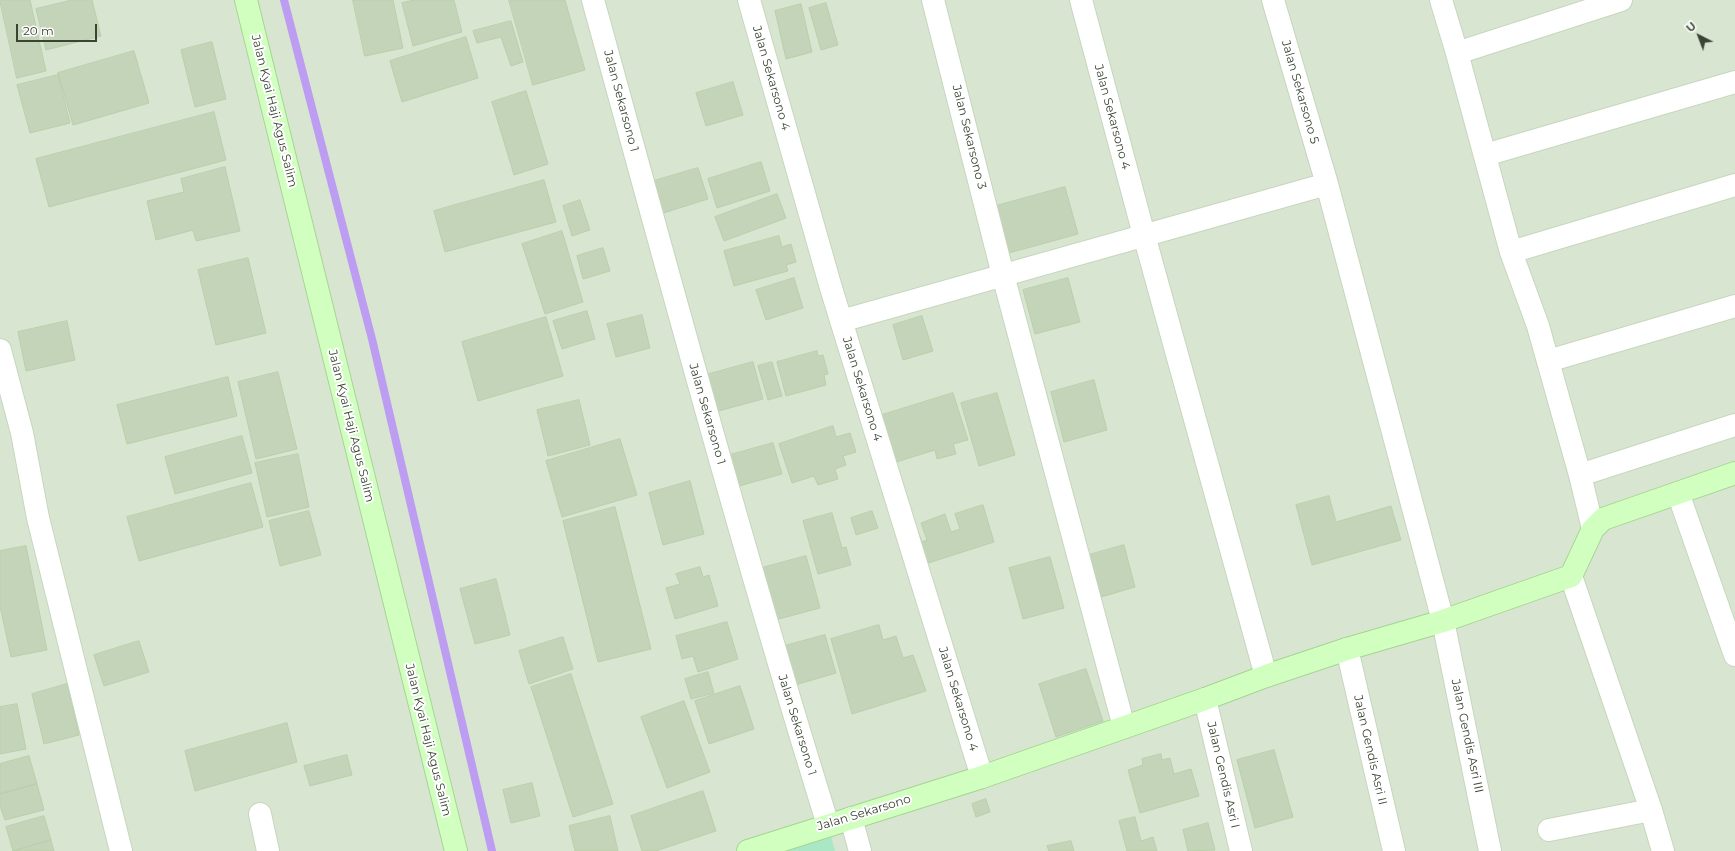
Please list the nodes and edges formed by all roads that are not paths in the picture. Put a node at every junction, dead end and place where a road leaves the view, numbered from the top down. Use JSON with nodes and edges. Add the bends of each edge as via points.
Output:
{"nodes":[{"id":1,"x":246,"y":0,"type":"edge"},
{"id":2,"x":593,"y":0,"type":"edge"},
{"id":3,"x":749,"y":0,"type":"edge"},
{"id":4,"x":933,"y":0,"type":"edge"},
{"id":5,"x":1081,"y":0,"type":"edge"},
{"id":6,"x":1273,"y":0,"type":"edge"},
{"id":7,"x":1441,"y":0,"type":"edge"},
{"id":8,"x":1621,"y":0,"type":"edge"},
{"id":9,"x":1457,"y":54,"type":"junction"},
{"id":10,"x":1735,"y":82,"type":"edge"},
{"id":11,"x":1485,"y":155,"type":"junction"},
{"id":12,"x":1327,"y":184,"type":"junction"},
{"id":13,"x":1735,"y":185,"type":"edge"},
{"id":14,"x":1144,"y":235,"type":"junction"},
{"id":15,"x":1511,"y":252,"type":"junction"},
{"id":16,"x":1003,"y":275,"type":"junction"},
{"id":17,"x":1735,"y":306,"type":"edge"},
{"id":18,"x":841,"y":321,"type":"junction"},
{"id":19,"x":0,"y":350,"type":"edge"},
{"id":20,"x":1548,"y":361,"type":"junction"},
{"id":21,"x":1735,"y":425,"type":"edge"},
{"id":22,"x":1735,"y":473,"type":"edge"},
{"id":23,"x":1580,"y":475,"type":"junction"},
{"id":24,"x":1678,"y":493,"type":"junction"},
{"id":25,"x":1593,"y":529,"type":"junction"},
{"id":26,"x":1571,"y":576,"type":"junction"},
{"id":27,"x":1443,"y":621,"type":"junction"},
{"id":28,"x":1730,"y":626,"type":"edge"},
{"id":29,"x":1347,"y":649,"type":"junction"},
{"id":30,"x":1735,"y":655,"type":"edge"},
{"id":31,"x":1266,"y":676,"type":"junction"},
{"id":32,"x":1205,"y":699,"type":"junction"},
{"id":33,"x":1124,"y":727,"type":"junction"},
{"id":34,"x":982,"y":777,"type":"junction"},
{"id":35,"x":1651,"y":810,"type":"junction"},
{"id":36,"x":260,"y":814,"type":"dead end"},
{"id":37,"x":851,"y":818,"type":"junction"},
{"id":38,"x":828,"y":825,"type":"junction"},
{"id":39,"x":1549,"y":830,"type":"dead end"},
{"id":40,"x":121,"y":851,"type":"edge"},
{"id":41,"x":268,"y":851,"type":"edge"},
{"id":42,"x":456,"y":851,"type":"edge"},
{"id":43,"x":748,"y":851,"type":"edge"},
{"id":44,"x":860,"y":851,"type":"edge"},
{"id":45,"x":1241,"y":851,"type":"edge"},
{"id":46,"x":1394,"y":851,"type":"edge"},
{"id":47,"x":1490,"y":851,"type":"edge"},
{"id":48,"x":1663,"y":851,"type":"edge"}],
"edges":[{"from":1,"to":42,"type":"street","name":"Jalan Kyai Haji Agus Salim"},
{"from":2,"to":38,"type":"street","name":"Jalan Sekarsono 1","via":[[709,425]]},
{"from":3,"to":18,"type":"street","name":"Jalan Sekarsono 4"},
{"from":4,"to":16,"type":"street","name":"Jalan Sekarsono 3"},
{"from":5,"to":14,"type":"street","name":"Jalan Sekarsono 4"},
{"from":6,"to":12,"type":"street","name":"Jalan Sekarsono 5"},
{"from":7,"to":9,"type":"street"},
{"from":8,"to":9,"type":"street"},
{"from":9,"to":11,"type":"street"},
{"from":10,"to":11,"type":"street"},
{"from":11,"to":15,"type":"street"},
{"from":12,"to":14,"type":"street"},
{"from":12,"to":27,"type":"street","name":"Jalan Sekarsono 5"},
{"from":13,"to":15,"type":"street"},
{"from":14,"to":16,"type":"street"},
{"from":14,"to":31,"type":"street","name":"Jalan Sekarsono 4"},
{"from":15,"to":20,"type":"street"},
{"from":16,"to":18,"type":"street"},
{"from":16,"to":33,"type":"street","name":"Jalan Sekarsono 3"},
{"from":17,"to":20,"type":"street"},
{"from":18,"to":34,"type":"street","name":"Jalan Sekarsono 4"},
{"from":19,"to":40,"type":"street","via":[[22,433],[38,518]]},
{"from":20,"to":23,"type":"street"},
{"from":21,"to":23,"type":"street"},
{"from":22,"to":24,"type":"street"},
{"from":23,"to":25,"type":"street"},
{"from":24,"to":25,"type":"street","via":[[1603,519]]},
{"from":24,"to":28,"type":"street"},
{"from":25,"to":26,"type":"street"},
{"from":26,"to":27,"type":"street","name":"Jalan Sekarsono"},
{"from":26,"to":35,"type":"street"},
{"from":27,"to":29,"type":"street","name":"Jalan Sekarsono"},
{"from":27,"to":47,"type":"street","name":"Jalan Gendis Asri III"},
{"from":28,"to":30,"type":"street"},
{"from":29,"to":31,"type":"street","name":"Jalan Sekarsono"},
{"from":29,"to":46,"type":"street","name":"Jalan Gendis Asri II"},
{"from":31,"to":32,"type":"street","name":"Jalan Sekarsono"},
{"from":32,"to":33,"type":"street","name":"Jalan Sekarsono"},
{"from":32,"to":45,"type":"street","name":"Jalan Gendis Asri I"},
{"from":33,"to":34,"type":"street","name":"Jalan Sekarsono"},
{"from":34,"to":37,"type":"street","name":"Jalan Sekarsono"},
{"from":35,"to":39,"type":"street"},
{"from":35,"to":48,"type":"street"},
{"from":36,"to":41,"type":"street"},
{"from":37,"to":38,"type":"street","name":"Jalan Sekarsono"},
{"from":37,"to":44,"type":"street"},
{"from":38,"to":43,"type":"street","name":"Jalan Sekarsono"}]}
